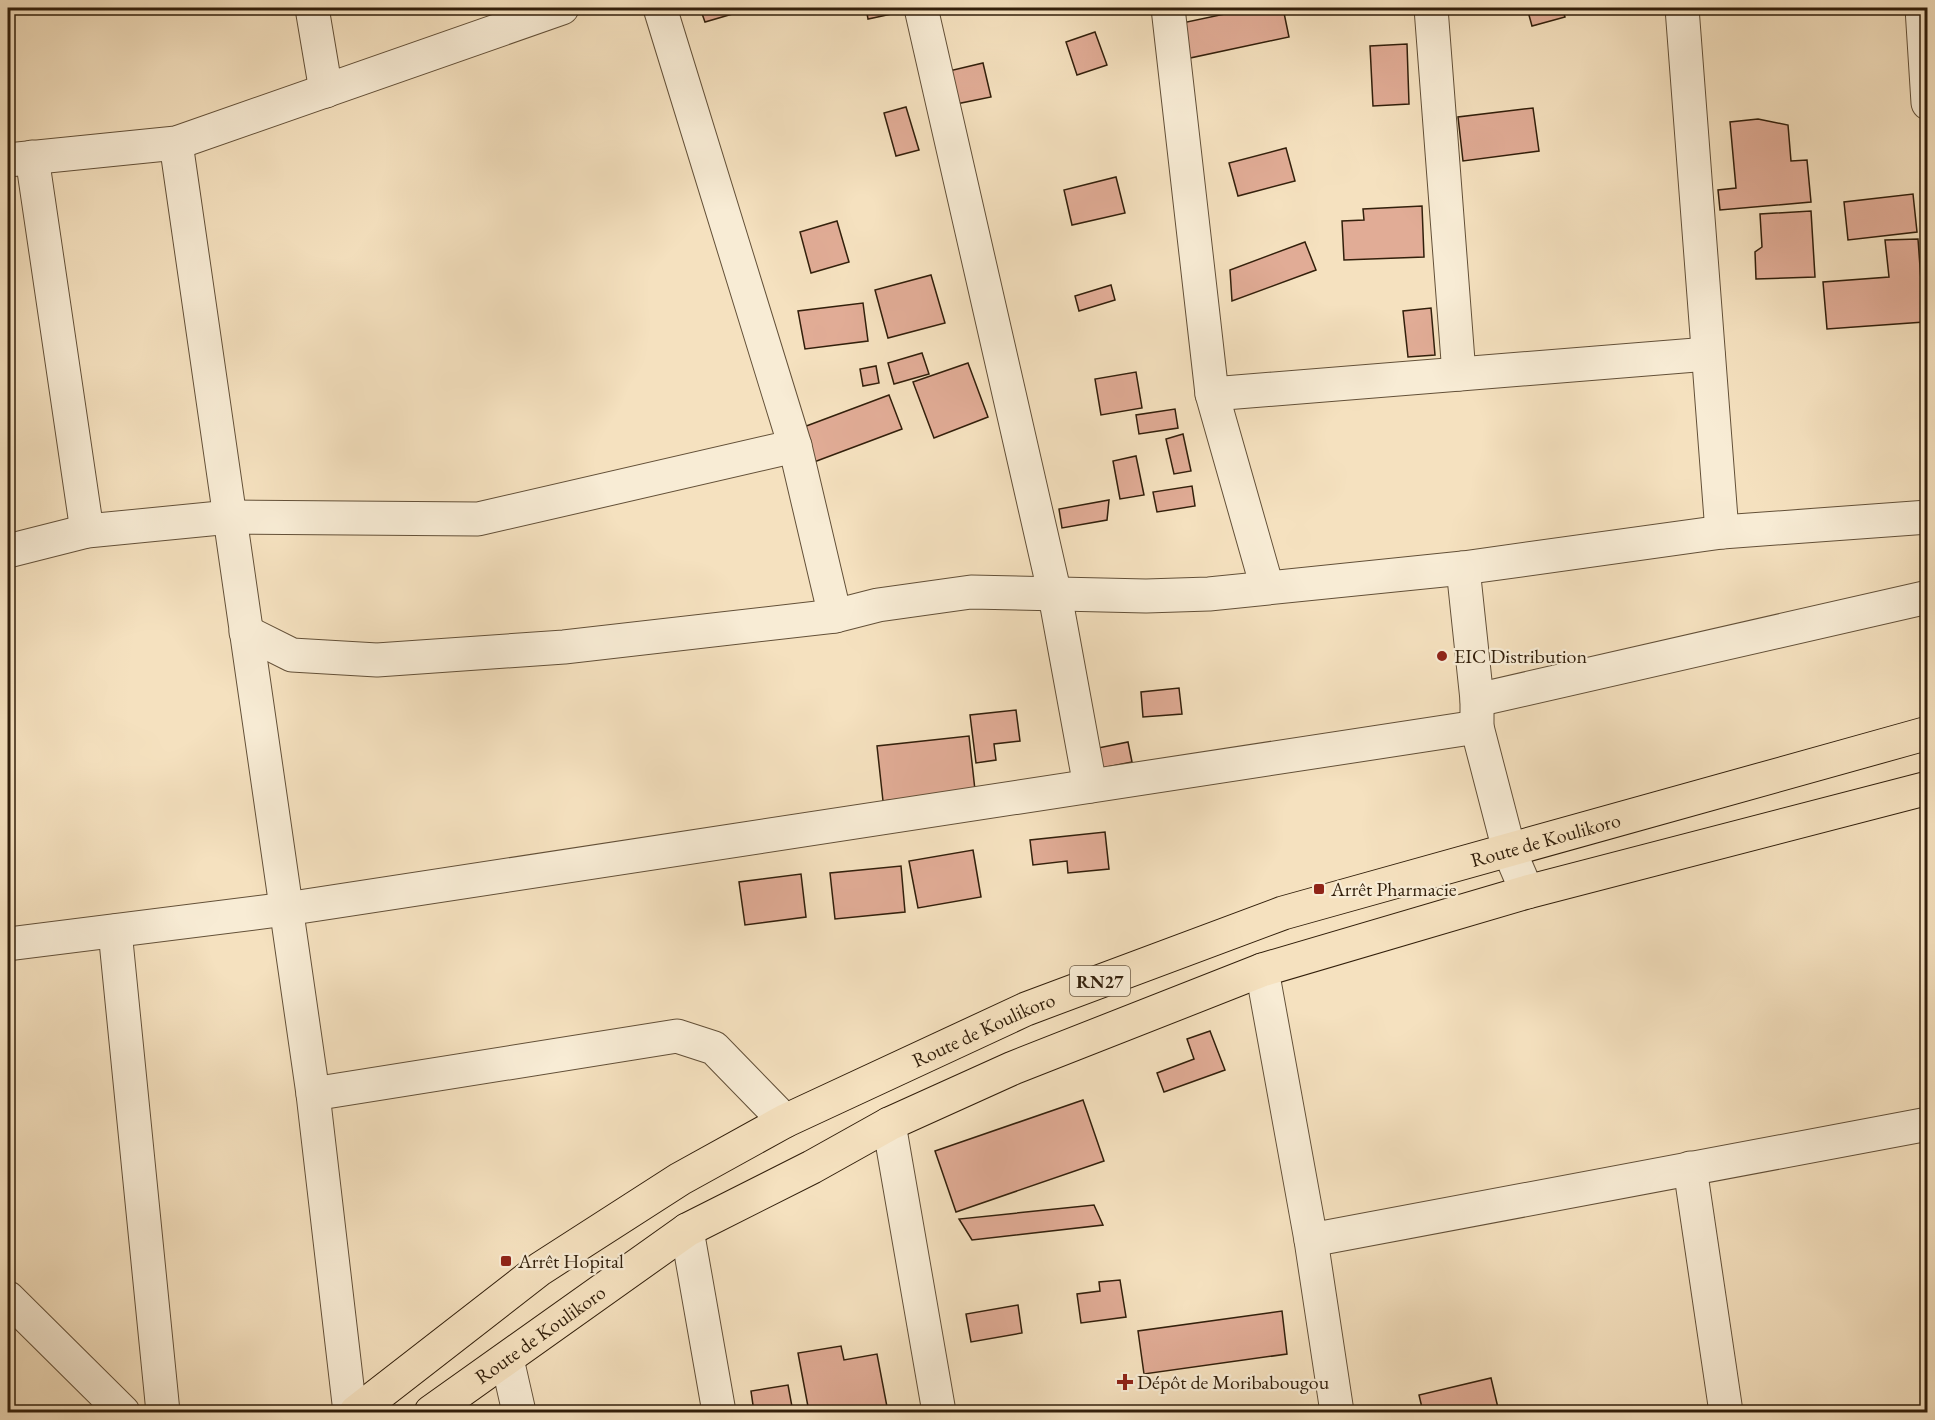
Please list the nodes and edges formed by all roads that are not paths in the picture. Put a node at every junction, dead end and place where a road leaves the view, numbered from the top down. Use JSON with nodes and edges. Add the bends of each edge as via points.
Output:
{"nodes":[{"id":1,"x":312,"y":8,"type":"edge"},
{"id":2,"x":562,"y":8,"type":"edge"},
{"id":3,"x":660,"y":8,"type":"edge"},
{"id":4,"x":921,"y":8,"type":"edge"},
{"id":5,"x":1168,"y":8,"type":"edge"},
{"id":6,"x":1431,"y":8,"type":"edge"},
{"id":7,"x":1682,"y":8,"type":"edge"},
{"id":8,"x":1922,"y":8,"type":"edge"},
{"id":9,"x":326,"y":91,"type":"junction"},
{"id":10,"x":1928,"y":103,"type":"edge"},
{"id":11,"x":176,"y":143,"type":"junction"},
{"id":12,"x":20,"y":159,"type":"edge"},
{"id":13,"x":1708,"y":354,"type":"junction"},
{"id":14,"x":1459,"y":374,"type":"junction"},
{"id":15,"x":1212,"y":394,"type":"junction"},
{"id":16,"x":795,"y":446,"type":"junction"},
{"id":17,"x":230,"y":517,"type":"junction"},
{"id":18,"x":1928,"y":517,"type":"edge"},
{"id":19,"x":87,"y":531,"type":"junction"},
{"id":20,"x":1722,"y":532,"type":"junction"},
{"id":21,"x":8,"y":551,"type":"edge"},
{"id":22,"x":1464,"y":568,"type":"junction"},
{"id":23,"x":1267,"y":586,"type":"junction"},
{"id":24,"x":1055,"y":595,"type":"junction"},
{"id":25,"x":1928,"y":597,"type":"edge"},
{"id":26,"x":835,"y":616,"type":"junction"},
{"id":27,"x":246,"y":632,"type":"junction"},
{"id":28,"x":1477,"y":713,"type":"junction"},
{"id":29,"x":1928,"y":733,"type":"edge"},
{"id":30,"x":1090,"y":786,"type":"junction"},
{"id":31,"x":1928,"y":788,"type":"edge"},
{"id":32,"x":1509,"y":850,"type":"junction"},
{"id":33,"x":1527,"y":892,"type":"junction"},
{"id":34,"x":286,"y":909,"type":"junction"},
{"id":35,"x":115,"y":931,"type":"junction"},
{"id":36,"x":8,"y":944,"type":"edge"},
{"id":37,"x":1262,"y":970,"type":"junction"},
{"id":38,"x":313,"y":1094,"type":"junction"},
{"id":39,"x":785,"y":1121,"type":"junction"},
{"id":40,"x":889,"y":1124,"type":"junction"},
{"id":41,"x":1928,"y":1124,"type":"edge"},
{"id":42,"x":1690,"y":1168,"type":"junction"},
{"id":43,"x":687,"y":1230,"type":"junction"},
{"id":44,"x":1311,"y":1240,"type":"junction"},
{"id":45,"x":8,"y":1298,"type":"edge"},
{"id":46,"x":507,"y":1359,"type":"junction"},
{"id":47,"x":123,"y":1413,"type":"edge"},
{"id":48,"x":163,"y":1413,"type":"edge"},
{"id":49,"x":350,"y":1413,"type":"edge"},
{"id":50,"x":356,"y":1413,"type":"edge"},
{"id":51,"x":431,"y":1413,"type":"edge"},
{"id":52,"x":519,"y":1413,"type":"edge"},
{"id":53,"x":719,"y":1413,"type":"edge"},
{"id":54,"x":939,"y":1413,"type":"edge"},
{"id":55,"x":1337,"y":1413,"type":"edge"},
{"id":56,"x":1726,"y":1413,"type":"edge"}],
"edges":[{"from":1,"to":9,"type":"street"},
{"from":2,"to":9,"type":"street"},
{"from":3,"to":16,"type":"street"},
{"from":4,"to":24,"type":"street"},
{"from":5,"to":15,"type":"street"},
{"from":6,"to":14,"type":"street"},
{"from":7,"to":13,"type":"street"},
{"from":8,"to":10,"type":"street"},
{"from":9,"to":11,"type":"street"},
{"from":11,"to":12,"type":"street"},
{"from":11,"to":17,"type":"street"},
{"from":12,"to":19,"type":"street"},
{"from":13,"to":14,"type":"street"},
{"from":13,"to":20,"type":"street"},
{"from":14,"to":15,"type":"street"},
{"from":15,"to":23,"type":"street"},
{"from":16,"to":17,"type":"street","via":[[478,519]]},
{"from":16,"to":26,"type":"street"},
{"from":17,"to":19,"type":"street"},
{"from":17,"to":27,"type":"street"},
{"from":18,"to":20,"type":"street"},
{"from":19,"to":21,"type":"street"},
{"from":20,"to":22,"type":"street"},
{"from":22,"to":23,"type":"street"},
{"from":22,"to":28,"type":"street"},
{"from":23,"to":24,"type":"street","via":[[1209,594]]},
{"from":24,"to":26,"type":"street","via":[[971,592],[878,605]]},
{"from":24,"to":30,"type":"street"},
{"from":25,"to":28,"type":"street"},
{"from":26,"to":27,"type":"street","via":[[564,647],[376,660],[292,655]]},
{"from":27,"to":34,"type":"street"},
{"from":28,"to":30,"type":"street"},
{"from":28,"to":32,"type":"street"},
{"from":29,"to":32,"type":"main road","name":"Route de Koulikoro","number":"RN27"},
{"from":30,"to":34,"type":"street"},
{"from":31,"to":33,"type":"main road","name":"Route de Koulikoro","number":"RN27"},
{"from":32,"to":33,"type":"street"},
{"from":32,"to":39,"type":"main road","name":"Route de Koulikoro","number":"RN27","via":[[1283,913],[1037,1005]]},
{"from":33,"to":37,"type":"main road","name":"Route de Koulikoro","number":"RN27"},
{"from":34,"to":35,"type":"street"},
{"from":34,"to":38,"type":"street"},
{"from":35,"to":36,"type":"street"},
{"from":35,"to":48,"type":"street"},
{"from":37,"to":40,"type":"main road","name":"Route de Koulikoro","number":"RN27","via":[[1013,1068]]},
{"from":37,"to":44,"type":"street"},
{"from":38,"to":39,"type":"street","via":[[677,1036],[714,1048]]},
{"from":38,"to":49,"type":"street"},
{"from":39,"to":50,"type":"main road","name":"Route de Koulikoro","number":"RN27","via":[[680,1179],[540,1269]]},
{"from":40,"to":43,"type":"main road","name":"Route de Koulikoro","number":"RN27"},
{"from":40,"to":54,"type":"street"},
{"from":41,"to":42,"type":"street"},
{"from":42,"to":44,"type":"street"},
{"from":42,"to":56,"type":"street"},
{"from":43,"to":46,"type":"main road","name":"Route de Koulikoro","number":"RN27"},
{"from":43,"to":53,"type":"street"},
{"from":44,"to":55,"type":"street"},
{"from":45,"to":47,"type":"street"},
{"from":46,"to":51,"type":"main road","name":"Route de Koulikoro","number":"RN27"},
{"from":46,"to":52,"type":"street"}]}
